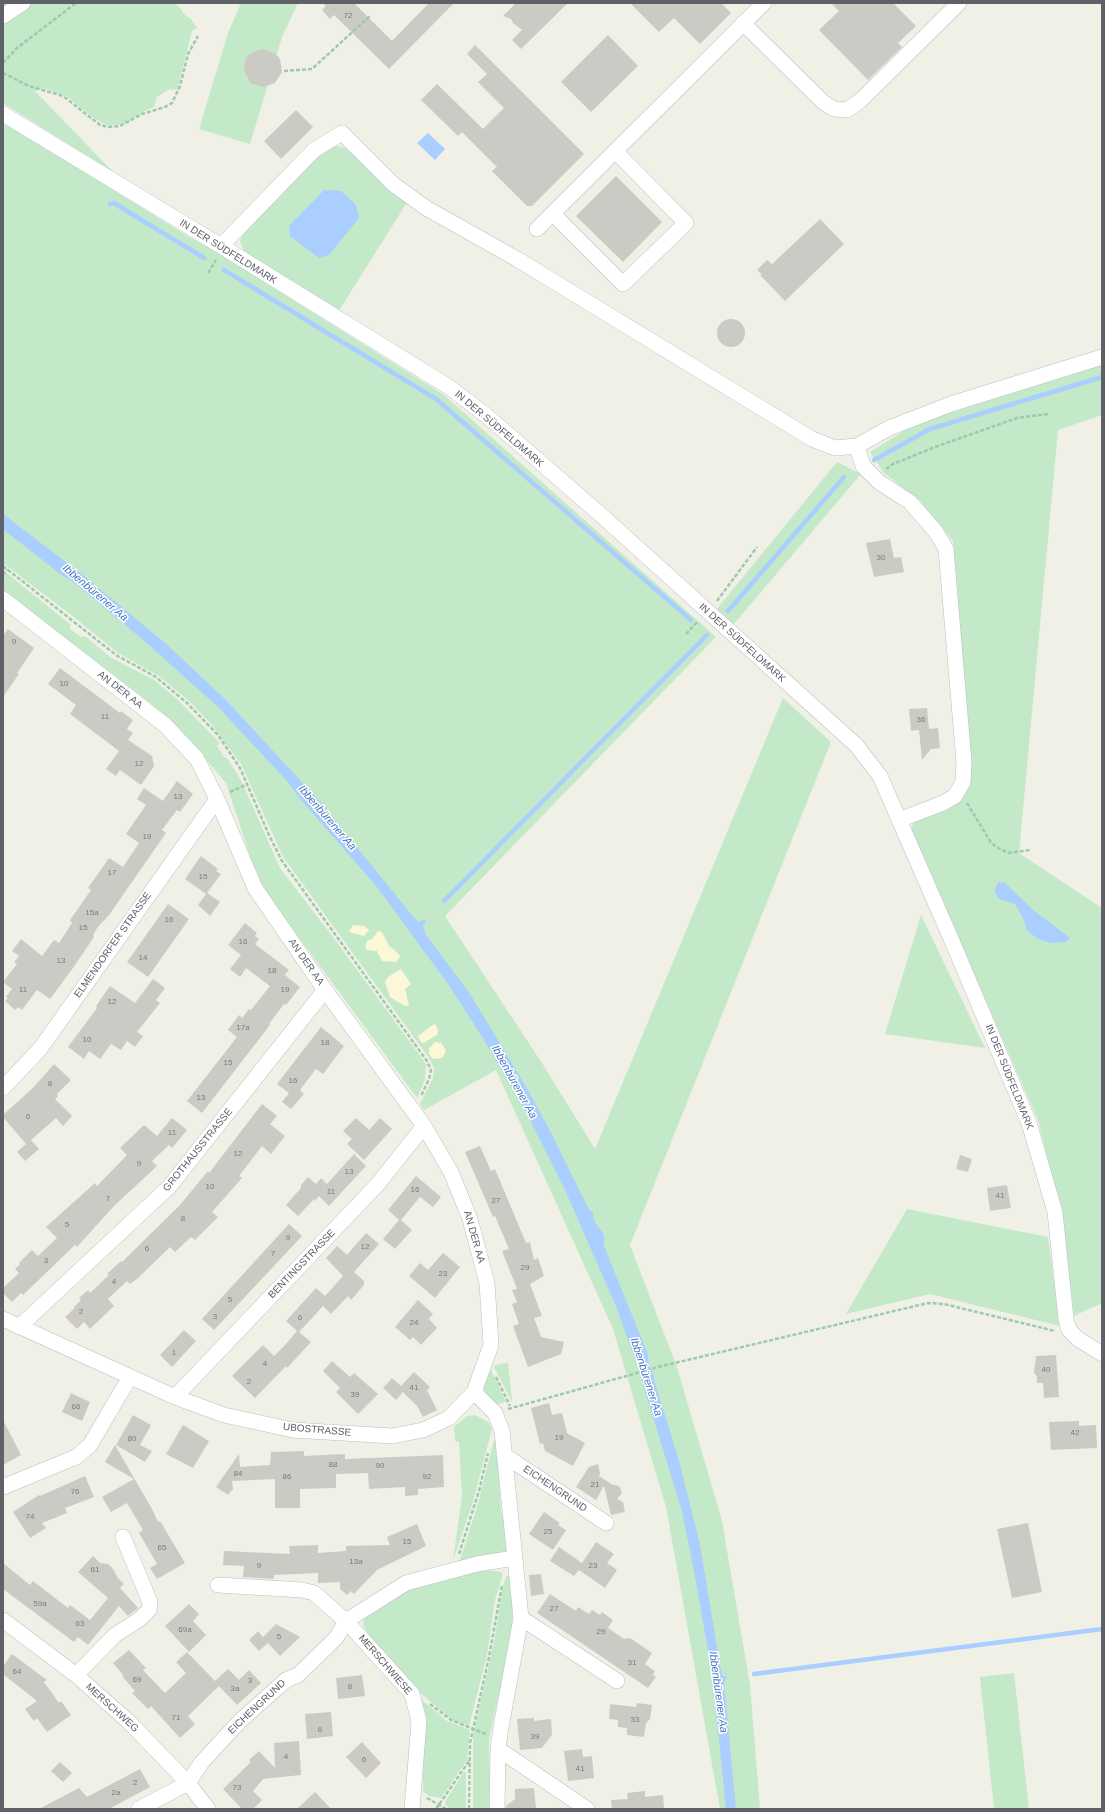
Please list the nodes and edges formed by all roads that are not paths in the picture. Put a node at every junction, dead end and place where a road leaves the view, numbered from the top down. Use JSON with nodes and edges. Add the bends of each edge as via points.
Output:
{"nodes":[{"id":1,"x":23,"y":3,"type":"edge"},
{"id":2,"x":764,"y":3,"type":"edge"},
{"id":3,"x":959,"y":3,"type":"edge"},
{"id":4,"x":3,"y":16,"type":"edge"},
{"id":5,"x":743,"y":23,"type":"junction"},
{"id":6,"x":3,"y":114,"type":"edge"},
{"id":7,"x":615,"y":151,"type":"junction"},
{"id":8,"x":553,"y":214,"type":"junction"},
{"id":9,"x":537,"y":229,"type":"dead end"},
{"id":10,"x":221,"y":246,"type":"junction"},
{"id":11,"x":1102,"y":357,"type":"edge"},
{"id":12,"x":857,"y":446,"type":"junction"},
{"id":13,"x":3,"y":599,"type":"edge"},
{"id":14,"x":217,"y":798,"type":"junction"},
{"id":15,"x":899,"y":820,"type":"junction"},
{"id":16,"x":325,"y":990,"type":"junction"},
{"id":17,"x":3,"y":1088,"type":"edge"},
{"id":18,"x":421,"y":1123,"type":"junction"},
{"id":19,"x":3,"y":1319,"type":"edge"},
{"id":20,"x":19,"y":1327,"type":"junction"},
{"id":21,"x":1102,"y":1354,"type":"edge"},
{"id":22,"x":130,"y":1377,"type":"junction"},
{"id":23,"x":474,"y":1392,"type":"junction"},
{"id":24,"x":175,"y":1397,"type":"junction"},
{"id":25,"x":504,"y":1456,"type":"junction"},
{"id":26,"x":3,"y":1487,"type":"edge"},
{"id":27,"x":606,"y":1523,"type":"dead end"},
{"id":28,"x":123,"y":1537,"type":"dead end"},
{"id":29,"x":514,"y":1558,"type":"junction"},
{"id":30,"x":218,"y":1585,"type":"dead end"},
{"id":31,"x":521,"y":1618,"type":"junction"},
{"id":32,"x":3,"y":1620,"type":"edge"},
{"id":33,"x":346,"y":1620,"type":"junction"},
{"id":34,"x":76,"y":1675,"type":"junction"},
{"id":35,"x":617,"y":1681,"type":"dead end"},
{"id":36,"x":498,"y":1749,"type":"junction"},
{"id":37,"x":188,"y":1783,"type":"junction"},
{"id":38,"x":139,"y":1809,"type":"edge"},
{"id":39,"x":208,"y":1809,"type":"edge"},
{"id":40,"x":412,"y":1809,"type":"edge"},
{"id":41,"x":496,"y":1809,"type":"edge"},
{"id":42,"x":587,"y":1809,"type":"edge"}],
"edges":[{"from":1,"to":4,"type":"street"},
{"from":2,"to":5,"type":"street"},
{"from":3,"to":5,"type":"street","via":[[860,101],[847,110],[834,109],[823,102]]},
{"from":5,"to":7,"type":"street"},
{"from":6,"to":10,"type":"street","name":"IN DER SÜDFELDMARK"},
{"from":7,"to":8,"type":"street"},
{"from":7,"to":8,"type":"street","via":[[686,223],[623,284]]},
{"from":8,"to":9,"type":"street"},
{"from":10,"to":12,"type":"street","via":[[314,150],[342,133],[393,184],[426,208],[517,259],[812,439],[835,448]]},
{"from":10,"to":15,"type":"street","name":"IN DER SÜDFELDMARK","via":[[460,396],[487,416],[856,746],[880,776]]},
{"from":11,"to":12,"type":"street","via":[[951,404],[889,428]]},
{"from":12,"to":15,"type":"street","via":[[863,466],[878,482],[910,502],[936,532],[946,549],[964,762],[963,782],[955,796]]},
{"from":13,"to":14,"type":"street","name":"AN DER AA","via":[[164,725],[197,759]]},
{"from":14,"to":16,"type":"street","name":"AN DER AA","via":[[255,888]]},
{"from":14,"to":17,"type":"street","name":"ELMENDORFER STRASSE","via":[[40,1049]]},
{"from":15,"to":21,"type":"street","name":"IN DER SÜDFELDMARK","via":[[1030,1123],[1055,1212],[1069,1330],[1078,1340]]},
{"from":16,"to":18,"type":"street","name":"AN DER AA"},
{"from":16,"to":20,"type":"street","name":"GROTHAUSSTRASSE","via":[[169,1188]]},
{"from":18,"to":23,"type":"street","name":"AN DER AA","via":[[454,1179],[470,1219],[487,1283],[491,1345]]},
{"from":18,"to":24,"type":"street","name":"BENTINGSTRASSE","via":[[377,1185]]},
{"from":19,"to":20,"type":"street","name":"UBOSTRASSE"},
{"from":20,"to":22,"type":"street","name":"UBOSTRASSE"},
{"from":22,"to":24,"type":"street","name":"UBOSTRASSE"},
{"from":22,"to":26,"type":"street","via":[[90,1445],[76,1457]]},
{"from":23,"to":24,"type":"street","name":"UBOSTRASSE","via":[[449,1418],[422,1430],[392,1436],[293,1430],[224,1416]]},
{"from":23,"to":25,"type":"street","name":"EICHENGRUND","via":[[495,1413],[502,1431]]},
{"from":25,"to":27,"type":"street","name":"EICHENGRUND"},
{"from":25,"to":29,"type":"street","name":"EICHENGRUND"},
{"from":28,"to":34,"type":"street","via":[[150,1602],[149,1610],[115,1635]]},
{"from":29,"to":31,"type":"street","name":"EICHENGRUND"},
{"from":29,"to":33,"type":"street","name":"EICHENGRUND","via":[[406,1583]]},
{"from":30,"to":33,"type":"street","via":[[314,1593]]},
{"from":31,"to":35,"type":"street"},
{"from":31,"to":36,"type":"street","name":"EICHENGRUND"},
{"from":32,"to":34,"type":"street","name":"MERSCHWEG"},
{"from":33,"to":37,"type":"street","name":"EICHENGRUND","via":[[336,1638],[298,1675],[286,1680],[240,1721],[202,1762]]},
{"from":33,"to":40,"type":"street","name":"MERSCHWIESE","via":[[412,1694],[419,1720]]},
{"from":34,"to":37,"type":"street","name":"MERSCHWEG","via":[[129,1722]]},
{"from":36,"to":41,"type":"street","name":"EICHENGRUND"},
{"from":36,"to":42,"type":"street"},
{"from":37,"to":38,"type":"street"},
{"from":37,"to":39,"type":"street","name":"MERSCHWEG"}]}
